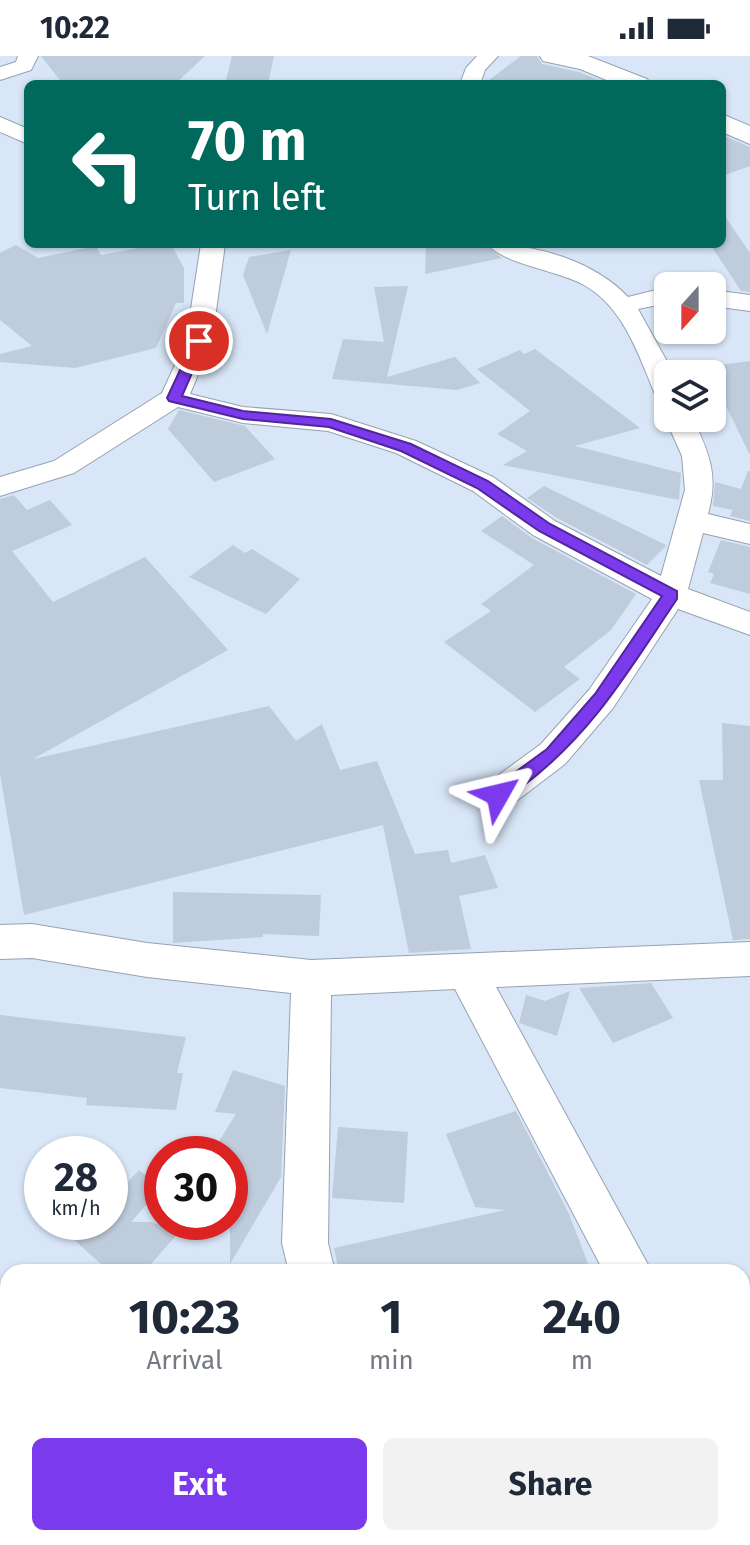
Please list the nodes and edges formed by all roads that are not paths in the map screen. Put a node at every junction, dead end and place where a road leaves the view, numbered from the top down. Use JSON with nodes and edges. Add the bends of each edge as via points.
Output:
{"nodes":[{"id":1,"x":28,"y":56,"type":"edge"},
{"id":2,"x":488,"y":56,"type":"edge"},
{"id":3,"x":552,"y":56,"type":"edge"},
{"id":4,"x":591,"y":60,"type":"edge"},
{"id":5,"x":0,"y":74,"type":"edge"},
{"id":6,"x":472,"y":80,"type":"edge"},
{"id":7,"x":630,"y":80,"type":"edge"},
{"id":8,"x":0,"y":123,"type":"edge"},
{"id":9,"x":726,"y":124,"type":"edge"},
{"id":10,"x":24,"y":136,"type":"edge"},
{"id":11,"x":750,"y":136,"type":"edge"},
{"id":12,"x":212,"y":248,"type":"edge"},
{"id":13,"x":511,"y":248,"type":"edge"},
{"id":14,"x":654,"y":298,"type":"edge"},
{"id":15,"x":726,"y":300,"type":"edge"},
{"id":16,"x":750,"y":303,"type":"edge"},
{"id":17,"x":625,"y":305,"type":"junction"},
{"id":18,"x":654,"y":364,"type":"edge"},
{"id":19,"x":174,"y":398,"type":"junction"},
{"id":20,"x":684,"y":432,"type":"edge"},
{"id":21,"x":0,"y":487,"type":"edge"},
{"id":22,"x":691,"y":520,"type":"junction"},
{"id":23,"x":750,"y":534,"type":"edge"},
{"id":24,"x":671,"y":595,"type":"junction"},
{"id":25,"x":750,"y":624,"type":"edge"},
{"id":26,"x":498,"y":795,"type":"dead end"},
{"id":27,"x":0,"y":942,"type":"edge"},
{"id":28,"x":750,"y":959,"type":"edge"},
{"id":29,"x":466,"y":972,"type":"junction"},
{"id":30,"x":311,"y":978,"type":"junction"},
{"id":31,"x":310,"y":1264,"type":"edge"},
{"id":32,"x":625,"y":1264,"type":"edge"}],
"edges":[{"from":1,"to":5,"type":"street","via":[[24,66]]},
{"from":2,"to":6,"type":"street"},
{"from":3,"to":4,"type":"street"},
{"from":4,"to":7,"type":"street"},
{"from":8,"to":10,"type":"street"},
{"from":9,"to":11,"type":"street"},
{"from":12,"to":19,"type":"street","via":[[199,341]]},
{"from":13,"to":17,"type":"street","via":[[579,272],[604,285]]},
{"from":14,"to":17,"type":"street"},
{"from":15,"to":16,"type":"street"},
{"from":17,"to":18,"type":"street"},
{"from":19,"to":21,"type":"street","via":[[64,467]]},
{"from":19,"to":24,"type":"street","via":[[243,415],[331,423],[406,447],[483,484],[544,528]]},
{"from":20,"to":22,"type":"street","via":[[700,473]]},
{"from":22,"to":23,"type":"street"},
{"from":22,"to":24,"type":"street"},
{"from":24,"to":25,"type":"street"},
{"from":24,"to":26,"type":"street","via":[[601,699],[553,754]]},
{"from":27,"to":30,"type":"street","via":[[32,941]]},
{"from":28,"to":29,"type":"street"},
{"from":29,"to":30,"type":"street"},
{"from":29,"to":32,"type":"street"},
{"from":30,"to":31,"type":"street","via":[[305,1243]]}]}
